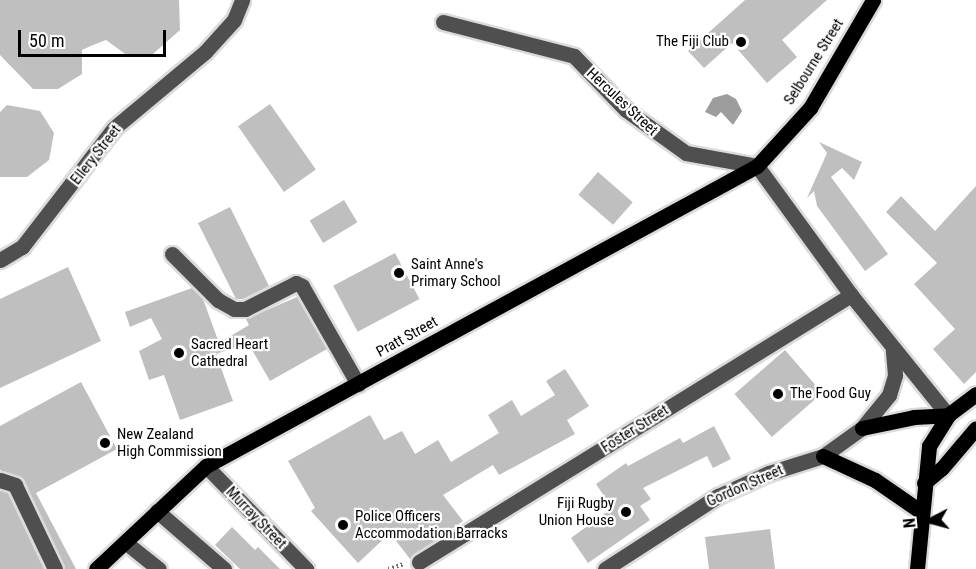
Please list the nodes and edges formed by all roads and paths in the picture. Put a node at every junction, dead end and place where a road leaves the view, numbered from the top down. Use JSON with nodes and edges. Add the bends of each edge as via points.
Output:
{"nodes":[{"id":1,"x":242,"y":0,"type":"edge"},
{"id":2,"x":873,"y":0,"type":"edge"},
{"id":3,"x":443,"y":22,"type":"dead end"},
{"id":4,"x":757,"y":166,"type":"junction"},
{"id":5,"x":172,"y":254,"type":"dead end"},
{"id":6,"x":0,"y":260,"type":"edge"},
{"id":7,"x":851,"y":295,"type":"junction"},
{"id":8,"x":893,"y":350,"type":"junction"},
{"id":9,"x":358,"y":384,"type":"junction"},
{"id":10,"x":976,"y":394,"type":"edge"},
{"id":11,"x":948,"y":415,"type":"junction"},
{"id":12,"x":862,"y":428,"type":"junction"},
{"id":13,"x":976,"y":428,"type":"edge"},
{"id":14,"x":823,"y":456,"type":"junction"},
{"id":15,"x":206,"y":466,"type":"junction"},
{"id":16,"x":0,"y":480,"type":"edge"},
{"id":17,"x":924,"y":483,"type":"junction"},
{"id":18,"x":157,"y":511,"type":"junction"},
{"id":19,"x":920,"y":511,"type":"junction"},
{"id":20,"x":125,"y":542,"type":"junction"},
{"id":21,"x":419,"y":562,"type":"dead end"},
{"id":22,"x":55,"y":569,"type":"edge"},
{"id":23,"x":96,"y":569,"type":"edge"},
{"id":24,"x":159,"y":569,"type":"edge"},
{"id":25,"x":224,"y":569,"type":"edge"},
{"id":26,"x":306,"y":569,"type":"edge"},
{"id":27,"x":605,"y":569,"type":"edge"},
{"id":28,"x":917,"y":569,"type":"edge"}],
"edges":[{"from":1,"to":6,"type":"street","name":"Ellery Street","via":[[234,20],[206,52],[114,128],[22,247]]},
{"from":2,"to":4,"type":"main road","name":"Selbourne Street","via":[[810,108]]},
{"from":3,"to":4,"type":"street","name":"Hercules Street","via":[[574,56],[626,110],[686,153]]},
{"from":4,"to":7,"type":"street"},
{"from":4,"to":9,"type":"main road","name":"Pratt Street"},
{"from":5,"to":9,"type":"street","via":[[218,300],[234,309],[245,309],[296,283],[302,286]]},
{"from":7,"to":8,"type":"street"},
{"from":7,"to":21,"type":"street","name":"Foster Street"},
{"from":8,"to":11,"type":"street"},
{"from":8,"to":12,"type":"street","name":"Gordon Street","via":[[895,375],[889,395]]},
{"from":9,"to":15,"type":"main road","name":"Pratt Street"},
{"from":10,"to":11,"type":"main road"},
{"from":11,"to":12,"type":"main road","via":[[914,417]]},
{"from":11,"to":17,"type":"main road","via":[[929,446]]},
{"from":12,"to":14,"type":"street","name":"Gordon Street"},
{"from":13,"to":17,"type":"main road"},
{"from":14,"to":19,"type":"main road","via":[[875,480]]},
{"from":14,"to":27,"type":"street","name":"Gordon Street","via":[[769,473],[718,496]]},
{"from":15,"to":18,"type":"main road","name":"Pratt Street"},
{"from":15,"to":26,"type":"street","name":"Murray Street"},
{"from":16,"to":22,"type":"street","via":[[15,485]]},
{"from":17,"to":19,"type":"main road"},
{"from":18,"to":20,"type":"main road","name":"Pratt Street"},
{"from":18,"to":25,"type":"street"},
{"from":19,"to":28,"type":"main road"},
{"from":20,"to":23,"type":"main road","name":"Pratt Street"},
{"from":20,"to":24,"type":"street"}]}
